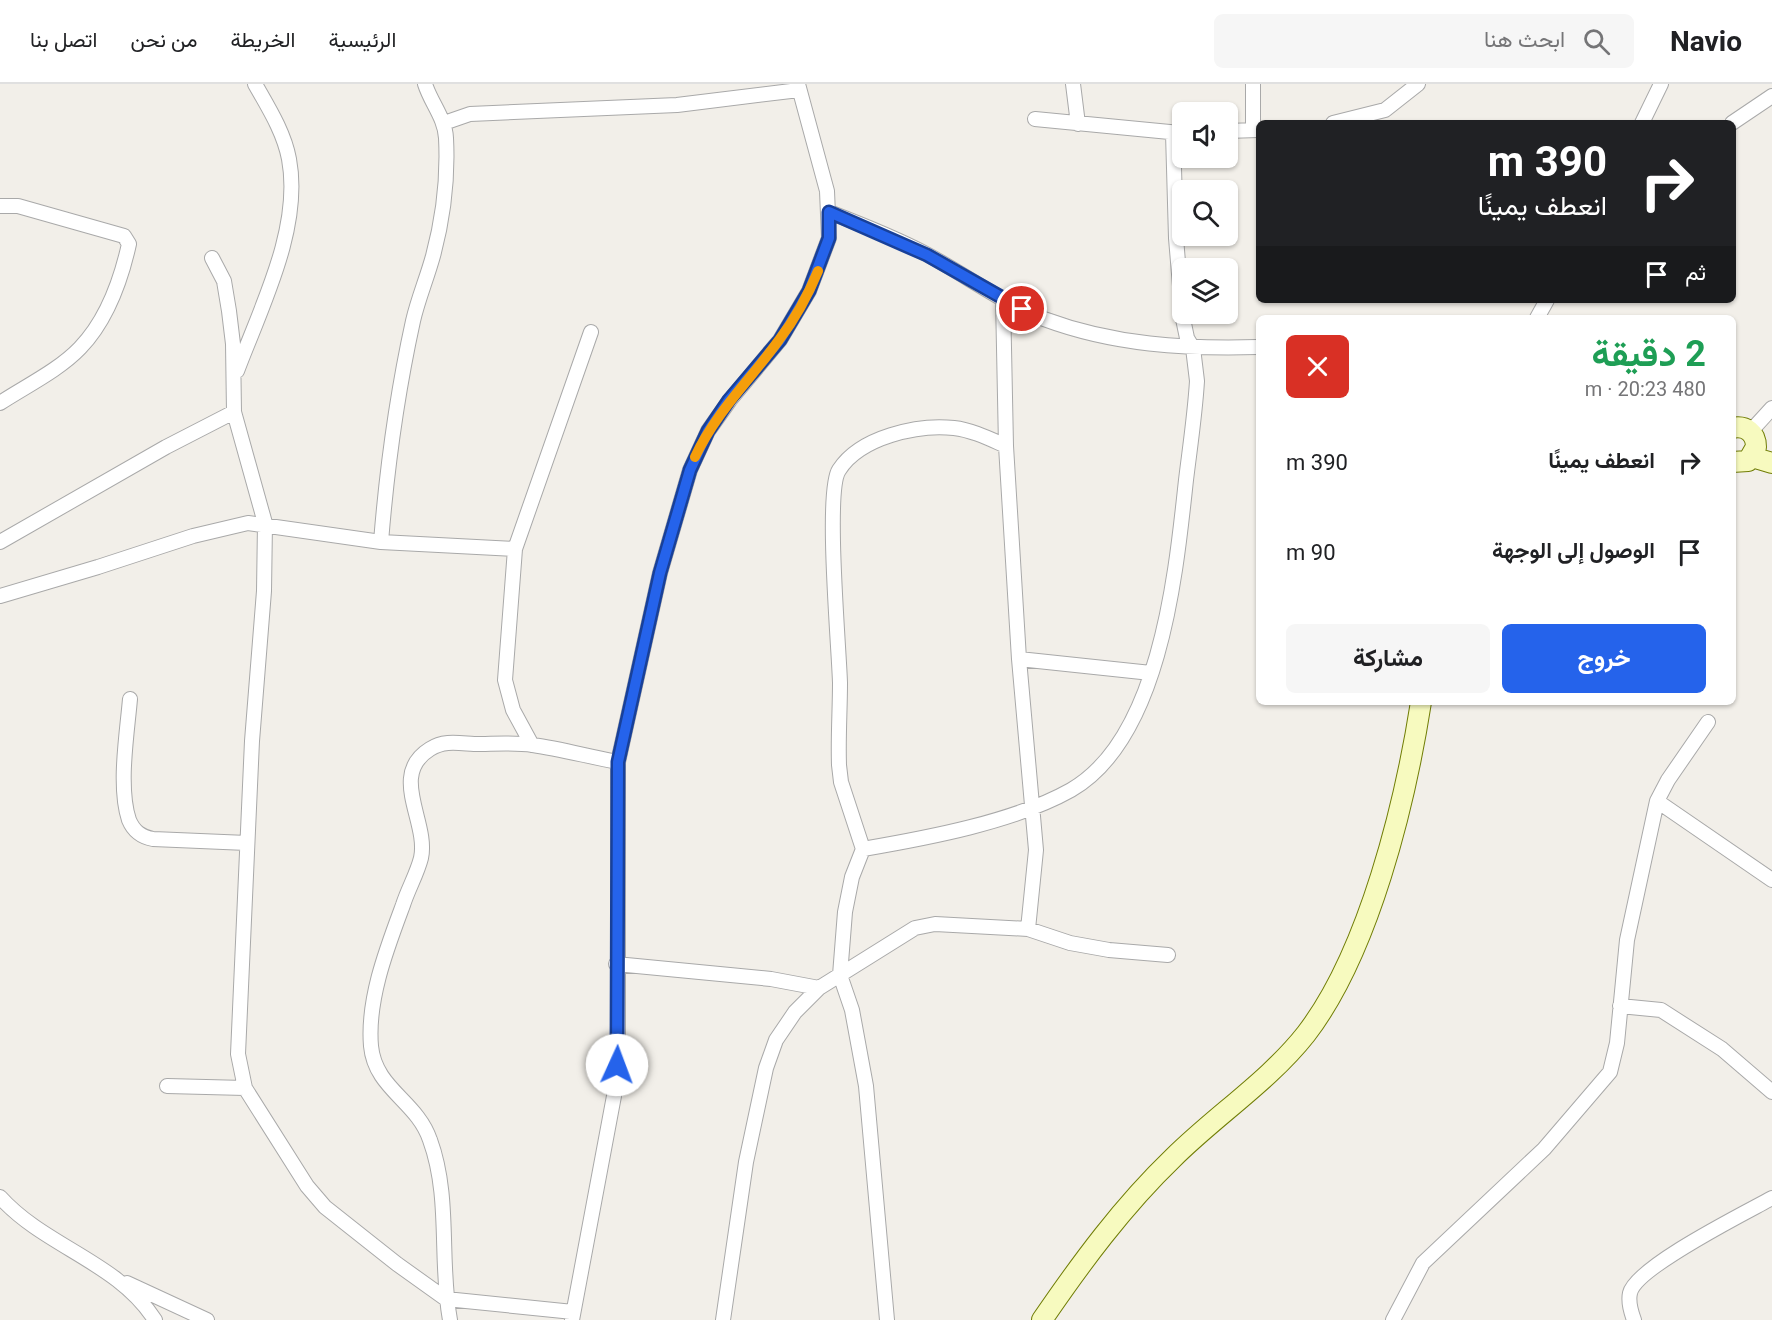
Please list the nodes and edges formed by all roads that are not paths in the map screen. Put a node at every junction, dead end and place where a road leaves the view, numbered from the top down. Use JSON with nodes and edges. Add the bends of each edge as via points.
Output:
{"nodes":[{"id":1,"x":255,"y":84,"type":"edge"},
{"id":2,"x":425,"y":84,"type":"edge"},
{"id":3,"x":1073,"y":84,"type":"edge"},
{"id":4,"x":1253,"y":84,"type":"edge"},
{"id":5,"x":1418,"y":84,"type":"edge"},
{"id":6,"x":1661,"y":84,"type":"edge"},
{"id":7,"x":798,"y":87,"type":"edge"},
{"id":8,"x":1772,"y":96,"type":"edge"},
{"id":9,"x":1035,"y":119,"type":"dead end"},
{"id":10,"x":1345,"y":120,"type":"edge"},
{"id":11,"x":1643,"y":120,"type":"edge"},
{"id":12,"x":1736,"y":120,"type":"edge"},
{"id":13,"x":444,"y":123,"type":"junction"},
{"id":14,"x":1078,"y":124,"type":"junction"},
{"id":15,"x":1256,"y":130,"type":"edge"},
{"id":16,"x":1238,"y":131,"type":"edge"},
{"id":17,"x":1172,"y":132,"type":"edge"},
{"id":18,"x":1177,"y":168,"type":"edge"},
{"id":19,"x":0,"y":206,"type":"edge"},
{"id":20,"x":829,"y":212,"type":"junction"},
{"id":21,"x":212,"y":258,"type":"dead end"},
{"id":22,"x":1178,"y":258,"type":"edge"},
{"id":23,"x":1003,"y":299,"type":"junction"},
{"id":24,"x":1184,"y":324,"type":"edge"},
{"id":25,"x":591,"y":332,"type":"dead end"},
{"id":26,"x":1256,"y":347,"type":"edge"},
{"id":27,"x":1193,"y":348,"type":"junction"},
{"id":28,"x":234,"y":378,"type":"junction"},
{"id":29,"x":0,"y":403,"type":"edge"},
{"id":30,"x":1772,"y":408,"type":"edge"},
{"id":31,"x":234,"y":412,"type":"junction"},
{"id":32,"x":1752,"y":434,"type":"edge"},
{"id":33,"x":1006,"y":446,"type":"junction"},
{"id":34,"x":1752,"y":457,"type":"junction"},
{"id":35,"x":1736,"y":462,"type":"edge"},
{"id":36,"x":1772,"y":463,"type":"edge"},
{"id":37,"x":265,"y":524,"type":"junction"},
{"id":38,"x":0,"y":542,"type":"edge"},
{"id":39,"x":381,"y":542,"type":"junction"},
{"id":40,"x":515,"y":549,"type":"junction"},
{"id":41,"x":0,"y":596,"type":"edge"},
{"id":42,"x":1019,"y":659,"type":"junction"},
{"id":43,"x":1151,"y":673,"type":"junction"},
{"id":44,"x":130,"y":699,"type":"dead end"},
{"id":45,"x":1420,"y":705,"type":"edge"},
{"id":46,"x":1708,"y":722,"type":"dead end"},
{"id":47,"x":532,"y":745,"type":"junction"},
{"id":48,"x":618,"y":762,"type":"junction"},
{"id":49,"x":1657,"y":801,"type":"junction"},
{"id":50,"x":1030,"y":809,"type":"junction"},
{"id":51,"x":247,"y":843,"type":"junction"},
{"id":52,"x":862,"y":849,"type":"junction"},
{"id":53,"x":1772,"y":880,"type":"edge"},
{"id":54,"x":1028,"y":929,"type":"junction"},
{"id":55,"x":1168,"y":955,"type":"dead end"},
{"id":56,"x":616,"y":964,"type":"junction"},
{"id":57,"x":840,"y":975,"type":"junction"},
{"id":58,"x":819,"y":988,"type":"junction"},
{"id":59,"x":1620,"y":1006,"type":"junction"},
{"id":60,"x":167,"y":1086,"type":"dead end"},
{"id":61,"x":245,"y":1088,"type":"junction"},
{"id":62,"x":1772,"y":1092,"type":"edge"},
{"id":63,"x":0,"y":1197,"type":"edge"},
{"id":64,"x":1772,"y":1198,"type":"edge"},
{"id":65,"x":122,"y":1281,"type":"junction"},
{"id":66,"x":446,"y":1299,"type":"junction"},
{"id":67,"x":572,"y":1316,"type":"edge"},
{"id":68,"x":155,"y":1320,"type":"edge"},
{"id":69,"x":207,"y":1320,"type":"edge"},
{"id":70,"x":450,"y":1320,"type":"edge"},
{"id":71,"x":723,"y":1320,"type":"edge"},
{"id":72,"x":886,"y":1320,"type":"edge"},
{"id":73,"x":1042,"y":1320,"type":"edge"},
{"id":74,"x":1393,"y":1320,"type":"edge"},
{"id":75,"x":1635,"y":1320,"type":"edge"}],
"edges":[{"from":1,"to":28,"type":"street","via":[[289,157],[290,217]]},
{"from":2,"to":13,"type":"street"},
{"from":3,"to":14,"type":"street"},
{"from":4,"to":15,"type":"street"},
{"from":5,"to":10,"type":"street","via":[[1384,110]]},
{"from":6,"to":11,"type":"street"},
{"from":7,"to":13,"type":"street","via":[[677,105],[470,114]]},
{"from":7,"to":20,"type":"street","via":[[827,191]]},
{"from":8,"to":12,"type":"street"},
{"from":9,"to":14,"type":"street"},
{"from":13,"to":39,"type":"street","via":[[443,201],[397,400]]},
{"from":14,"to":17,"type":"street"},
{"from":15,"to":16,"type":"street"},
{"from":18,"to":22,"type":"street"},
{"from":19,"to":29,"type":"street","via":[[18,206],[124,236],[129,244],[102,318],[80,348]]},
{"from":20,"to":23,"type":"street","via":[[927,255]]},
{"from":20,"to":48,"type":"street","via":[[829,238],[809,291],[780,340],[708,431],[690,470],[660,573]]},
{"from":21,"to":28,"type":"street","via":[[224,280]]},
{"from":23,"to":27,"type":"street","via":[[1042,318],[1089,333],[1122,341]]},
{"from":23,"to":33,"type":"street"},
{"from":24,"to":27,"type":"street"},
{"from":25,"to":40,"type":"street"},
{"from":26,"to":27,"type":"street"},
{"from":27,"to":43,"type":"street","via":[[1196,404],[1175,584]]},
{"from":28,"to":31,"type":"street"},
{"from":30,"to":32,"type":"street"},
{"from":31,"to":37,"type":"street"},
{"from":31,"to":38,"type":"street"},
{"from":32,"to":34,"type":"street","via":[[1756,447]]},
{"from":33,"to":42,"type":"street"},
{"from":33,"to":52,"type":"street","via":[[955,428],[928,428],[872,443],[838,471],[832,522],[838,624],[839,765]]},
{"from":34,"to":35,"type":"street"},
{"from":34,"to":36,"type":"street"},
{"from":37,"to":39,"type":"street"},
{"from":37,"to":41,"type":"street","via":[[232,526],[193,536]]},
{"from":37,"to":51,"type":"street"},
{"from":39,"to":40,"type":"street"},
{"from":40,"to":47,"type":"street","via":[[504,680],[513,710]]},
{"from":42,"to":43,"type":"street"},
{"from":42,"to":50,"type":"street"},
{"from":43,"to":50,"type":"street","via":[[1118,746],[1073,789]]},
{"from":44,"to":51,"type":"street","via":[[125,793],[129,820],[135,829],[153,839]]},
{"from":45,"to":73,"type":"street","via":[[1391,841],[1360,934],[1336,989],[1305,1035],[1147,1184],[1074,1272]]},
{"from":46,"to":49,"type":"street"},
{"from":47,"to":48,"type":"street"},
{"from":47,"to":66,"type":"street","via":[[441,743],[427,750],[416,764],[410,779],[411,803],[422,831],[421,859],[385,956],[375,1000],[371,1044],[375,1066],[391,1089],[416,1112],[431,1141],[439,1178]]},
{"from":48,"to":56,"type":"street"},
{"from":49,"to":53,"type":"street"},
{"from":49,"to":59,"type":"street","via":[[1627,940]]},
{"from":50,"to":52,"type":"street"},
{"from":50,"to":54,"type":"street","via":[[1036,849]]},
{"from":51,"to":61,"type":"street","via":[[238,1054]]},
{"from":52,"to":57,"type":"street","via":[[845,912]]},
{"from":54,"to":55,"type":"street","via":[[1070,943]]},
{"from":54,"to":57,"type":"street","via":[[935,924],[915,928]]},
{"from":56,"to":58,"type":"street","via":[[771,979]]},
{"from":56,"to":67,"type":"street","via":[[615,1096]]},
{"from":57,"to":58,"type":"street"},
{"from":57,"to":72,"type":"street","via":[[852,1010],[866,1086]]},
{"from":58,"to":71,"type":"street","via":[[795,1012],[776,1040],[766,1068],[746,1162]]},
{"from":59,"to":62,"type":"street","via":[[1661,1010],[1722,1050]]},
{"from":59,"to":74,"type":"street","via":[[1614,1063],[1606,1080],[1545,1149],[1423,1263]]},
{"from":60,"to":61,"type":"street"},
{"from":61,"to":66,"type":"street","via":[[307,1186],[326,1207]]},
{"from":63,"to":65,"type":"street","via":[[61,1244]]},
{"from":64,"to":75,"type":"street","via":[[1663,1260],[1636,1281],[1630,1293]]},
{"from":65,"to":68,"type":"street"},
{"from":65,"to":69,"type":"street"},
{"from":66,"to":67,"type":"street"},
{"from":66,"to":70,"type":"street"}]}
